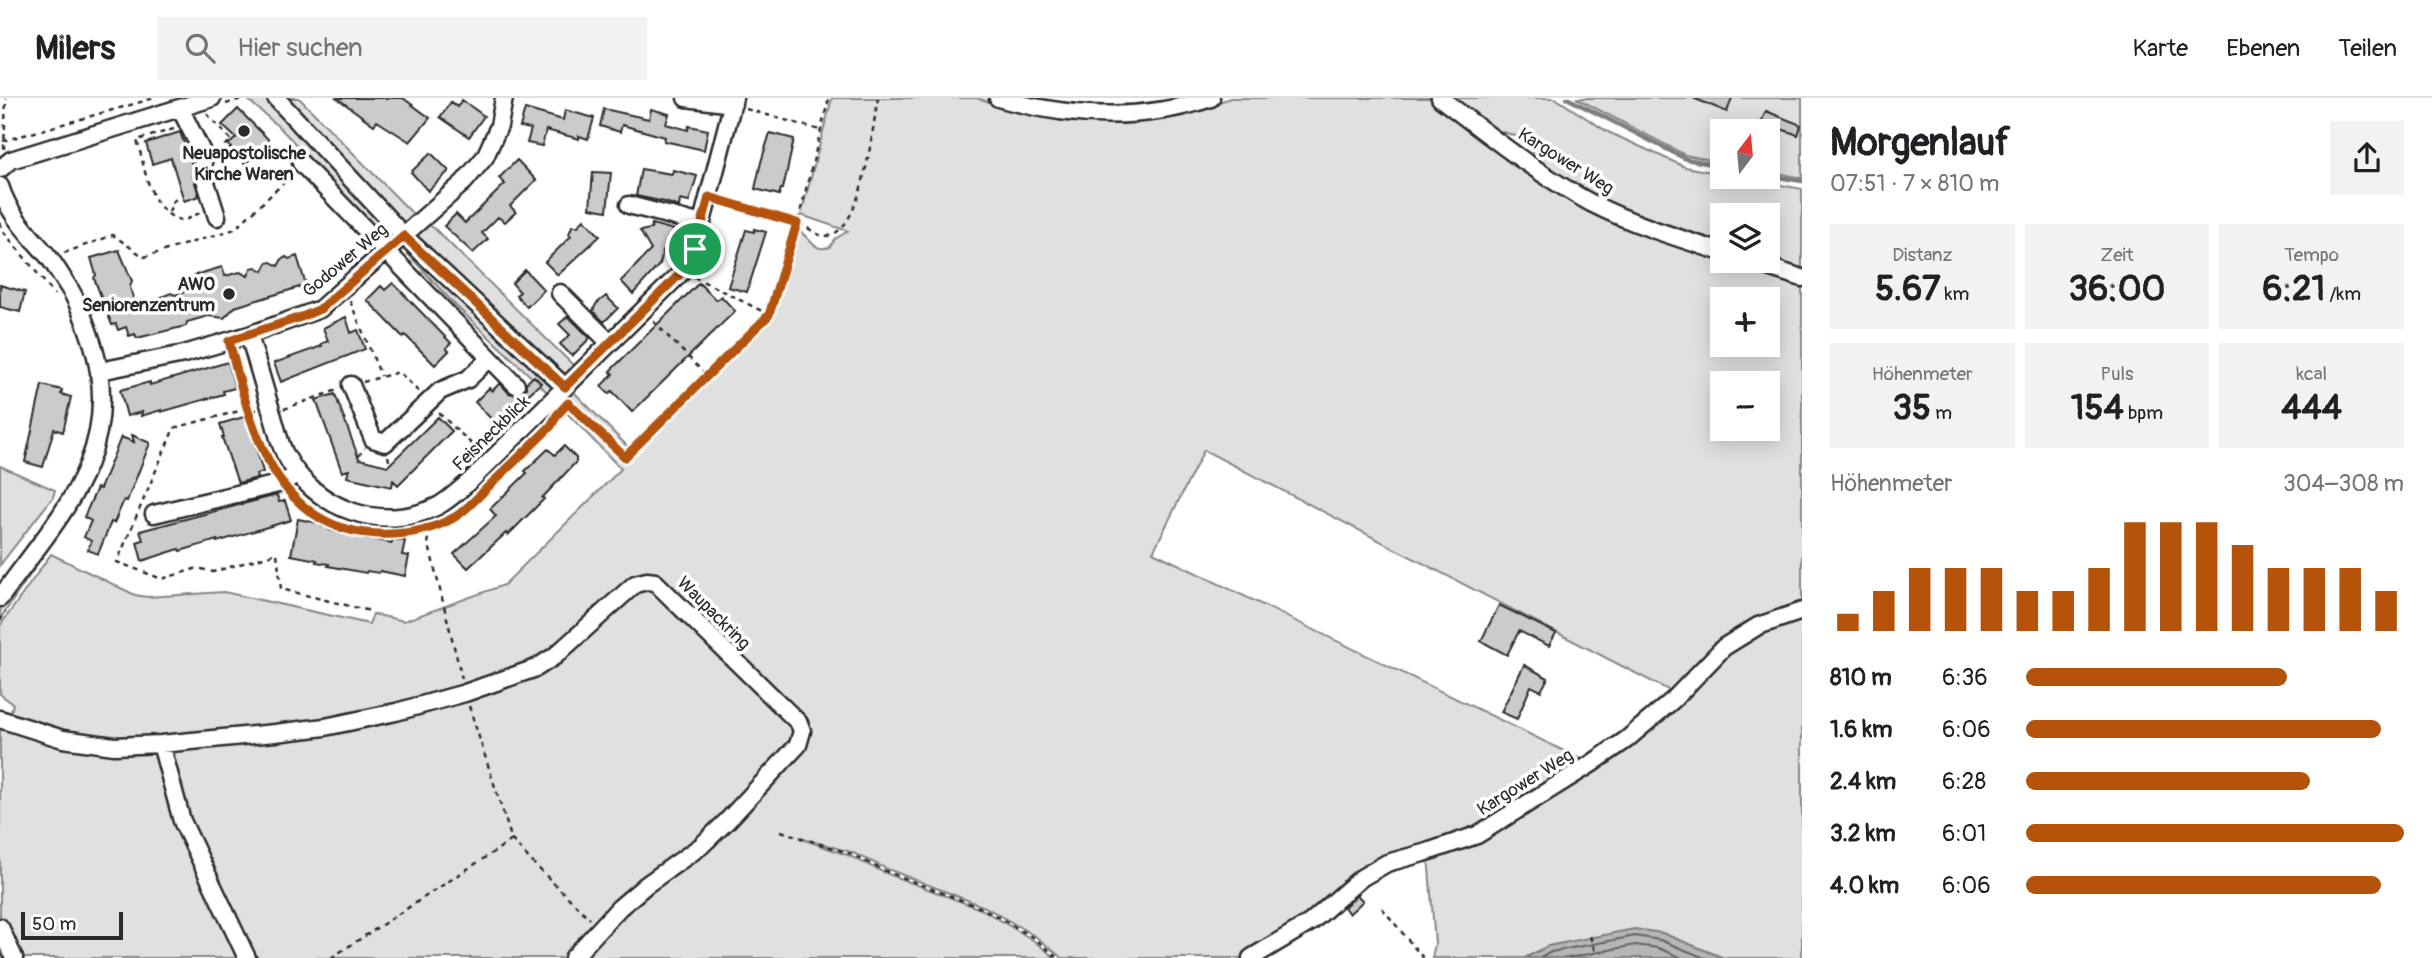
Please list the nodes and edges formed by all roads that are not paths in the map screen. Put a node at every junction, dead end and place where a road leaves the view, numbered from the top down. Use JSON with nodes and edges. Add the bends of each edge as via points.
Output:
{"nodes":[{"id":1,"x":276,"y":98,"type":"edge"},
{"id":2,"x":504,"y":98,"type":"edge"},
{"id":3,"x":686,"y":98,"type":"edge"},
{"id":4,"x":998,"y":98,"type":"edge"},
{"id":5,"x":1211,"y":98,"type":"edge"},
{"id":6,"x":1440,"y":98,"type":"edge"},
{"id":7,"x":733,"y":103,"type":"edge"},
{"id":8,"x":209,"y":104,"type":"edge"},
{"id":9,"x":180,"y":108,"type":"junction"},
{"id":10,"x":302,"y":164,"type":"road end"},
{"id":11,"x":3,"y":166,"type":"edge"},
{"id":12,"x":0,"y":186,"type":"edge"},
{"id":13,"x":629,"y":205,"type":"dead end"},
{"id":14,"x":216,"y":215,"type":"road end"},
{"id":15,"x":702,"y":224,"type":"junction"},
{"id":16,"x":404,"y":236,"type":"junction"},
{"id":17,"x":1710,"y":248,"type":"edge"},
{"id":18,"x":386,"y":251,"type":"junction"},
{"id":19,"x":1780,"y":271,"type":"edge"},
{"id":20,"x":1802,"y":278,"type":"edge"},
{"id":21,"x":559,"y":293,"type":"dead end"},
{"id":22,"x":249,"y":335,"type":"junction"},
{"id":23,"x":610,"y":343,"type":"junction"},
{"id":24,"x":490,"y":358,"type":"junction"},
{"id":25,"x":100,"y":371,"type":"junction"},
{"id":26,"x":352,"y":385,"type":"road end"},
{"id":27,"x":516,"y":385,"type":"dead end"},
{"id":28,"x":567,"y":395,"type":"junction"},
{"id":29,"x":298,"y":474,"type":"junction"},
{"id":30,"x":154,"y":514,"type":"dead end"},
{"id":31,"x":4,"y":605,"type":"edge"},
{"id":32,"x":1802,"y":611,"type":"edge"},
{"id":33,"x":0,"y":719,"type":"edge"},
{"id":34,"x":161,"y":744,"type":"junction"},
{"id":35,"x":0,"y":927,"type":"edge"},
{"id":36,"x":14,"y":958,"type":"edge"},
{"id":37,"x":247,"y":958,"type":"edge"},
{"id":38,"x":573,"y":958,"type":"edge"},
{"id":39,"x":1251,"y":958,"type":"edge"}],
"edges":[{"from":1,"to":16,"type":"street"},
{"from":2,"to":16,"type":"street","name":"Godower Weg","via":[[499,126],[485,157]]},
{"from":3,"to":7,"type":"street"},
{"from":4,"to":5,"type":"street","via":[[1091,115],[1158,111]]},
{"from":6,"to":17,"type":"street","name":"Kargower Weg","via":[[1534,168],[1591,203]]},
{"from":7,"to":15,"type":"street","name":"Feisneckblick"},
{"from":8,"to":9,"type":"street"},
{"from":9,"to":11,"type":"street"},
{"from":9,"to":14,"type":"street","via":[[203,154],[203,173]]},
{"from":10,"to":18,"type":"street"},
{"from":12,"to":25,"type":"street","via":[[16,222],[49,258],[73,294]]},
{"from":13,"to":15,"type":"street"},
{"from":15,"to":23,"type":"street","name":"Feisneckblick","via":[[683,271]]},
{"from":16,"to":18,"type":"street","name":"Godower Weg"},
{"from":16,"to":28,"type":"street"},
{"from":18,"to":22,"type":"street","name":"Godower Weg","via":[[312,313]]},
{"from":18,"to":24,"type":"street"},
{"from":19,"to":20,"type":"street"},
{"from":21,"to":23,"type":"street"},
{"from":22,"to":25,"type":"street","name":"Godower Weg"},
{"from":22,"to":29,"type":"street","name":"Feisneckblick","via":[[284,453]]},
{"from":23,"to":28,"type":"street","name":"Feisneckblick"},
{"from":24,"to":26,"type":"street","via":[[468,379],[440,391],[385,443],[373,439]]},
{"from":24,"to":27,"type":"street"},
{"from":25,"to":31,"type":"street","via":[[97,442],[80,484]]},
{"from":28,"to":29,"type":"street","name":"Feisneckblick","via":[[437,506],[402,517],[358,514],[337,506]]},
{"from":29,"to":30,"type":"street","via":[[282,483]]},
{"from":32,"to":39,"type":"street","name":"Kargower Weg","via":[[1758,626],[1724,647],[1626,740],[1580,771],[1477,835],[1387,863],[1361,878],[1311,922]]},
{"from":33,"to":34,"type":"street","name":"Waupackring","via":[[89,744]]},
{"from":34,"to":37,"type":"street","via":[[182,821]]},
{"from":34,"to":38,"type":"street","name":"Waupackring","via":[[325,727],[465,693],[536,668],[635,584],[655,582],[802,731],[798,745],[727,821],[679,864],[618,908]]},
{"from":35,"to":36,"type":"street"}]}
